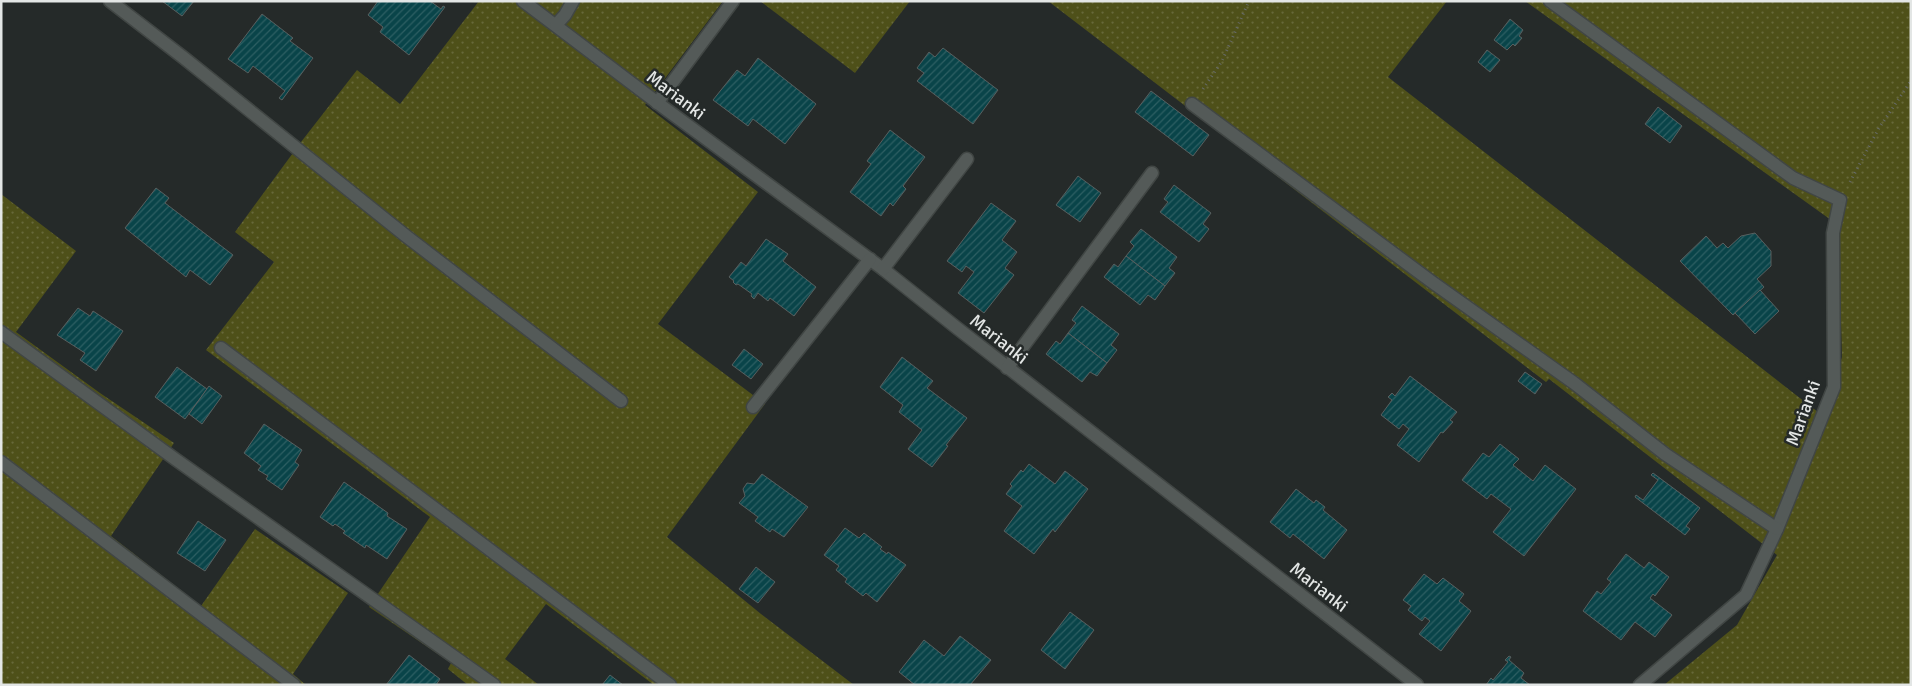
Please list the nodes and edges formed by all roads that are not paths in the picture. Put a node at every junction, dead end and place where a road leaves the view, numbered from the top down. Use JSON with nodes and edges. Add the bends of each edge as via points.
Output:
{"nodes":[{"id":1,"x":110,"y":1,"type":"edge"},
{"id":2,"x":524,"y":1,"type":"edge"},
{"id":3,"x":573,"y":1,"type":"edge"},
{"id":4,"x":733,"y":1,"type":"edge"},
{"id":5,"x":1550,"y":1,"type":"edge"},
{"id":6,"x":556,"y":26,"type":"junction"},
{"id":7,"x":657,"y":103,"type":"junction"},
{"id":8,"x":1192,"y":104,"type":"road end"},
{"id":9,"x":967,"y":158,"type":"dead end"},
{"id":10,"x":1152,"y":173,"type":"dead end"},
{"id":11,"x":870,"y":258,"type":"junction"},
{"id":12,"x":883,"y":269,"type":"junction"},
{"id":13,"x":1,"y":332,"type":"edge"},
{"id":14,"x":221,"y":348,"type":"dead end"},
{"id":15,"x":1007,"y":368,"type":"junction"},
{"id":16,"x":622,"y":401,"type":"dead end"},
{"id":17,"x":753,"y":407,"type":"dead end"},
{"id":18,"x":1,"y":462,"type":"edge"},
{"id":19,"x":1776,"y":529,"type":"junction"},
{"id":20,"x":294,"y":685,"type":"edge"},
{"id":21,"x":494,"y":685,"type":"edge"},
{"id":22,"x":670,"y":685,"type":"edge"},
{"id":23,"x":1417,"y":685,"type":"edge"},
{"id":24,"x":1640,"y":685,"type":"edge"}],
"edges":[{"from":1,"to":16,"type":"lane","via":[[414,242]]},
{"from":2,"to":6,"type":"lane","name":"Marianki"},
{"from":3,"to":6,"type":"lane"},
{"from":4,"to":7,"type":"lane"},
{"from":5,"to":19,"type":"lane","name":"Marianki","via":[[1792,178],[1840,200],[1833,233],[1834,387]]},
{"from":6,"to":7,"type":"lane","name":"Marianki"},
{"from":7,"to":11,"type":"lane","name":"Marianki"},
{"from":8,"to":19,"type":"lane","via":[[1574,383],[1665,454]]},
{"from":9,"to":12,"type":"lane"},
{"from":10,"to":15,"type":"lane"},
{"from":11,"to":12,"type":"lane","name":"Marianki"},
{"from":11,"to":17,"type":"lane"},
{"from":12,"to":15,"type":"lane","name":"Marianki"},
{"from":13,"to":21,"type":"lane"},
{"from":14,"to":22,"type":"lane"},
{"from":15,"to":23,"type":"lane","name":"Marianki"},
{"from":18,"to":20,"type":"lane"},
{"from":19,"to":24,"type":"lane","name":"Marianki","via":[[1746,595]]}]}
